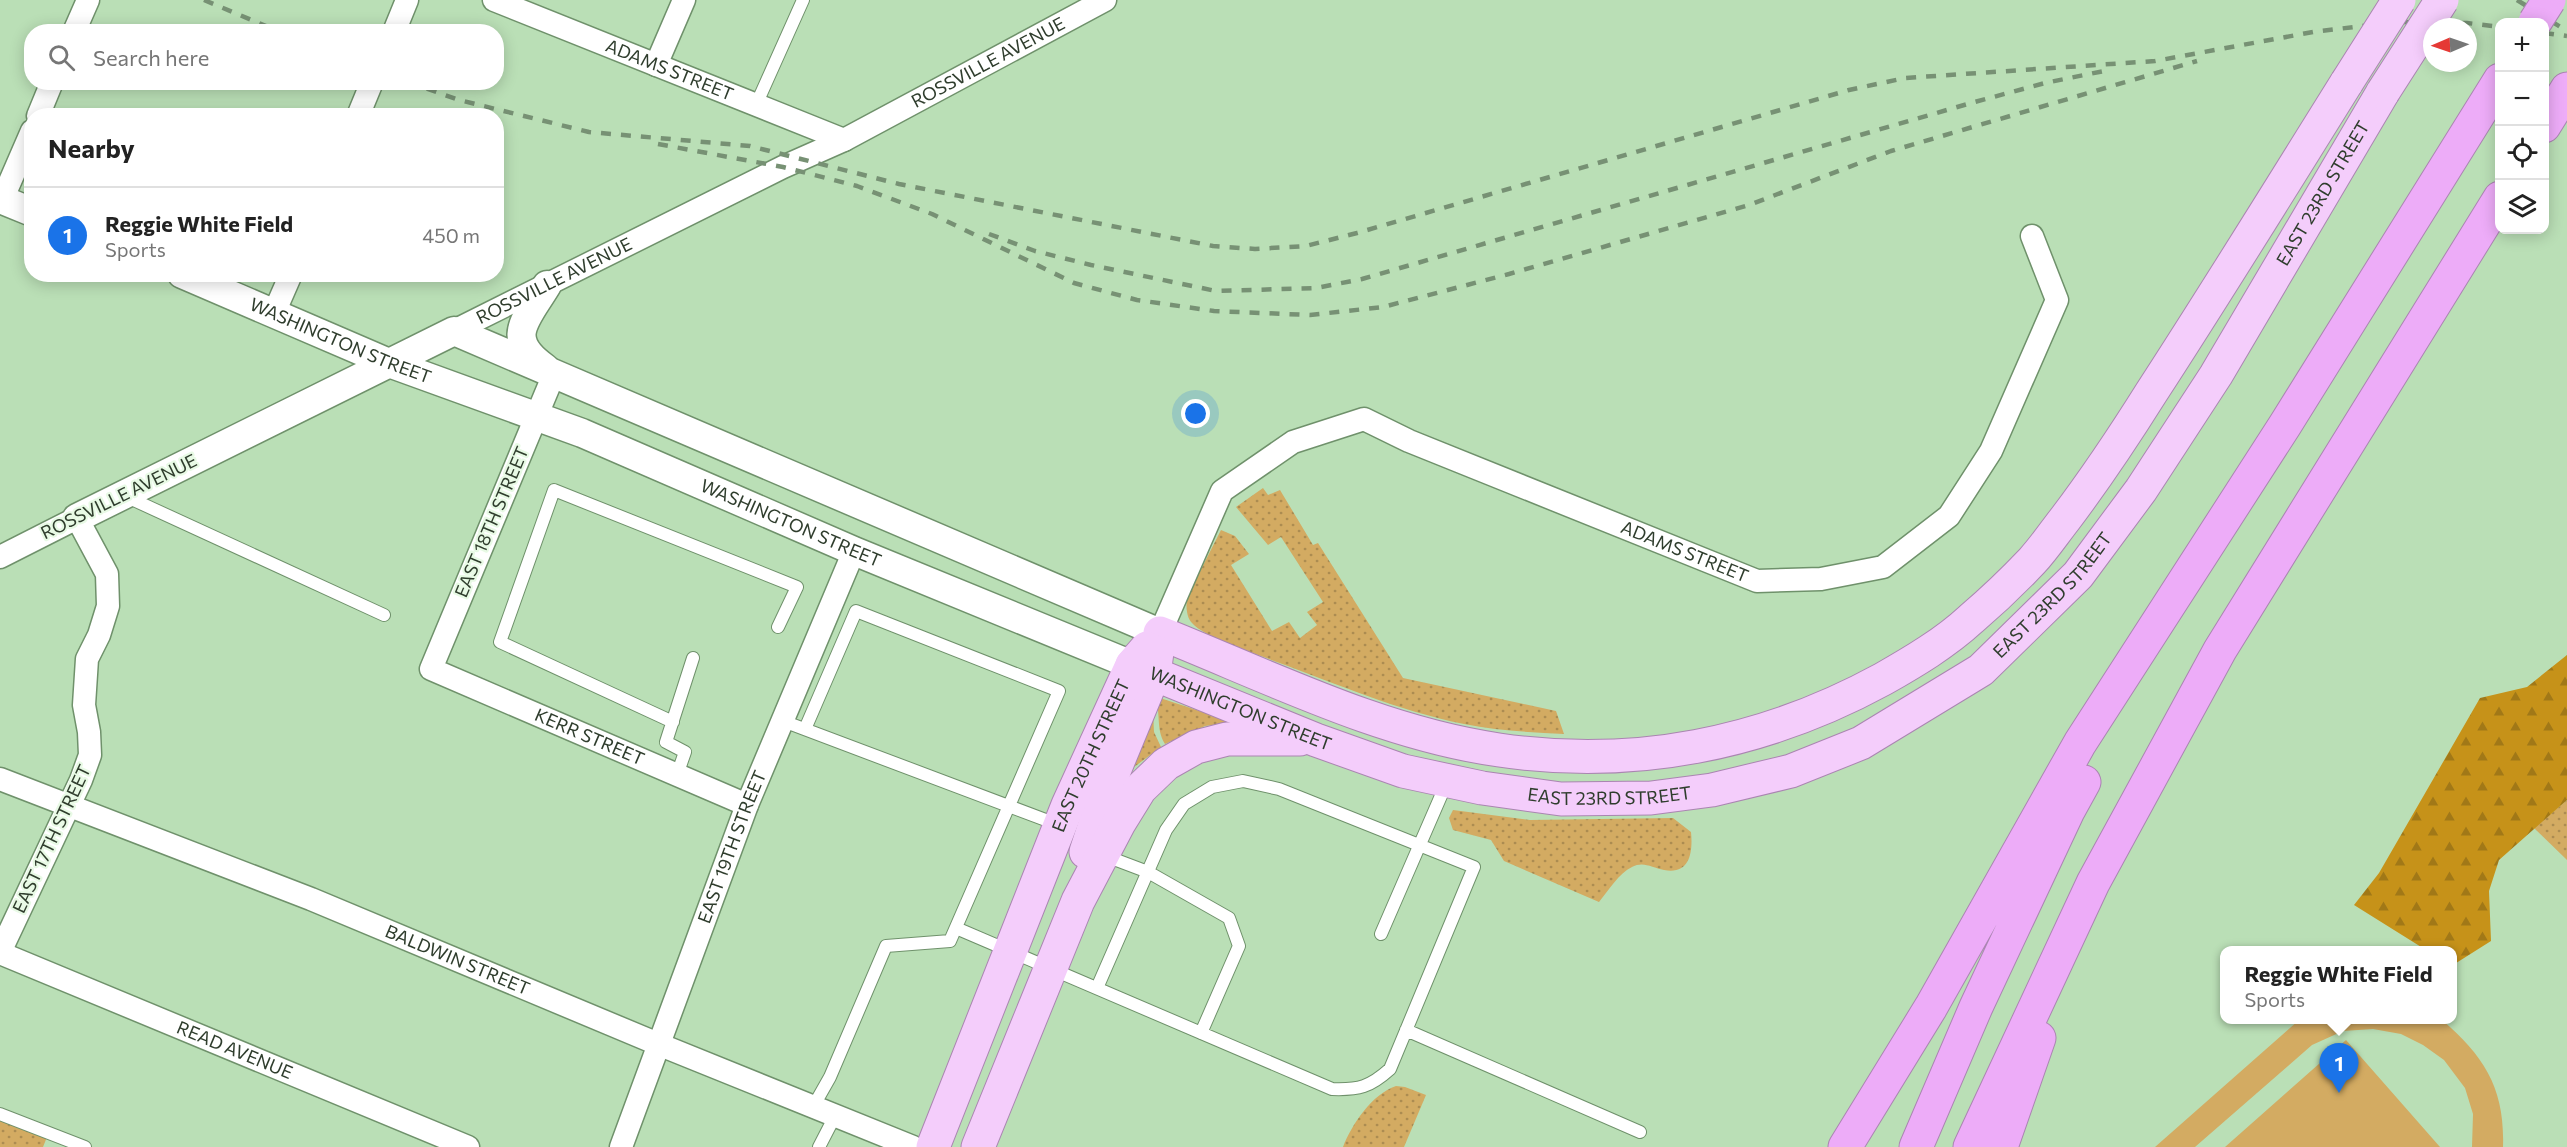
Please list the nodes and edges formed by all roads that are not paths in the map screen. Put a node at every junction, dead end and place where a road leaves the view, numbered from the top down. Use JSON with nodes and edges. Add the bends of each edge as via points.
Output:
{"nodes":[{"id":1,"x":88,"y":0,"type":"edge"},
{"id":2,"x":407,"y":0,"type":"edge"},
{"id":3,"x":494,"y":0,"type":"edge"},
{"id":4,"x":684,"y":0,"type":"edge"},
{"id":5,"x":803,"y":0,"type":"edge"},
{"id":6,"x":1105,"y":0,"type":"edge"},
{"id":7,"x":2399,"y":0,"type":"edge"},
{"id":8,"x":2442,"y":0,"type":"edge"},
{"id":9,"x":2549,"y":0,"type":"edge"},
{"id":10,"x":2538,"y":18,"type":"edge"},
{"id":11,"x":78,"y":24,"type":"edge"},
{"id":12,"x":397,"y":24,"type":"edge"},
{"id":13,"x":656,"y":65,"type":"junction"},
{"id":14,"x":2495,"y":86,"type":"edge"},
{"id":15,"x":2567,"y":89,"type":"edge"},
{"id":16,"x":49,"y":90,"type":"edge"},
{"id":17,"x":369,"y":90,"type":"edge"},
{"id":18,"x":756,"y":105,"type":"junction"},
{"id":19,"x":41,"y":108,"type":"edge"},
{"id":20,"x":361,"y":108,"type":"edge"},
{"id":21,"x":2549,"y":118,"type":"edge"},
{"id":22,"x":844,"y":140,"type":"junction"},
{"id":23,"x":24,"y":149,"type":"edge"},
{"id":24,"x":1,"y":199,"type":"edge"},
{"id":25,"x":2495,"y":204,"type":"edge"},
{"id":26,"x":24,"y":209,"type":"edge"},
{"id":27,"x":2032,"y":236,"type":"dead end"},
{"id":28,"x":201,"y":282,"type":"edge"},
{"id":29,"x":288,"y":282,"type":"edge"},
{"id":30,"x":547,"y":285,"type":"junction"},
{"id":31,"x":274,"y":313,"type":"junction"},
{"id":32,"x":454,"y":331,"type":"junction"},
{"id":33,"x":389,"y":363,"type":"junction"},
{"id":34,"x":554,"y":374,"type":"junction"},
{"id":35,"x":536,"y":417,"type":"junction"},
{"id":36,"x":1365,"y":418,"type":"joint"},
{"id":37,"x":2285,"y":425,"type":"junction"},
{"id":38,"x":124,"y":495,"type":"junction"},
{"id":39,"x":77,"y":518,"type":"junction"},
{"id":40,"x":854,"y":551,"type":"junction"},
{"id":41,"x":1,"y":560,"type":"edge"},
{"id":42,"x":384,"y":615,"type":"dead end"},
{"id":43,"x":778,"y":627,"type":"dead end"},
{"id":44,"x":1160,"y":633,"type":"junction"},
{"id":45,"x":693,"y":658,"type":"dead end"},
{"id":46,"x":431,"y":669,"type":"joint"},
{"id":47,"x":1143,"y":669,"type":"junction"},
{"id":48,"x":783,"y":721,"type":"junction"},
{"id":49,"x":673,"y":722,"type":"junction"},
{"id":50,"x":805,"y":729,"type":"junction"},
{"id":51,"x":1316,"y":740,"type":"junction"},
{"id":52,"x":1402,"y":771,"type":"joint"},
{"id":53,"x":677,"y":775,"type":"junction"},
{"id":54,"x":0,"y":779,"type":"edge"},
{"id":55,"x":1448,"y":781,"type":"junction"},
{"id":56,"x":747,"y":805,"type":"junction"},
{"id":57,"x":1007,"y":806,"type":"junction"},
{"id":58,"x":68,"y":807,"type":"junction"},
{"id":59,"x":1060,"y":826,"type":"junction"},
{"id":60,"x":1419,"y":845,"type":"junction"},
{"id":61,"x":1102,"y":855,"type":"junction"},
{"id":62,"x":1148,"y":872,"type":"junction"},
{"id":63,"x":2092,"y":883,"type":"junction"},
{"id":64,"x":1078,"y":901,"type":"junction"},
{"id":65,"x":956,"y":928,"type":"junction"},
{"id":66,"x":1381,"y":934,"type":"dead end"},
{"id":67,"x":1011,"y":950,"type":"junction"},
{"id":68,"x":0,"y":953,"type":"edge"},
{"id":69,"x":1051,"y":968,"type":"junction"},
{"id":70,"x":1097,"y":988,"type":"junction"},
{"id":71,"x":1406,"y":1030,"type":"junction"},
{"id":72,"x":1201,"y":1033,"type":"junction"},
{"id":73,"x":658,"y":1044,"type":"junction"},
{"id":74,"x":813,"y":1107,"type":"junction"},
{"id":75,"x":0,"y":1114,"type":"edge"},
{"id":76,"x":835,"y":1116,"type":"junction"},
{"id":77,"x":1640,"y":1132,"type":"dead end"},
{"id":78,"x":85,"y":1147,"type":"edge"},
{"id":79,"x":468,"y":1147,"type":"edge"},
{"id":80,"x":621,"y":1147,"type":"edge"},
{"id":81,"x":819,"y":1147,"type":"edge"},
{"id":82,"x":913,"y":1147,"type":"edge"},
{"id":83,"x":933,"y":1147,"type":"edge"},
{"id":84,"x":978,"y":1147,"type":"edge"},
{"id":85,"x":1845,"y":1147,"type":"edge"},
{"id":86,"x":1916,"y":1147,"type":"edge"},
{"id":87,"x":1970,"y":1147,"type":"edge"},
{"id":88,"x":2001,"y":1147,"type":"edge"}],
"edges":[{"from":1,"to":11,"type":"street"},
{"from":2,"to":12,"type":"street"},
{"from":3,"to":13,"type":"street","name":"ADAMS STREET"},
{"from":4,"to":13,"type":"street"},
{"from":5,"to":18,"type":"lane"},
{"from":6,"to":22,"type":"street","name":"ROSSVILLE AVENUE"},
{"from":7,"to":44,"type":"main road","name":"EAST 23RD STREET","bridge":true,"via":[[2095,480],[2035,558],[1971,620],[1914,662],[1843,701],[1776,728],[1708,745],[1643,755],[1573,756],[1498,750],[1358,713]]},
{"from":8,"to":55,"type":"main road","name":"EAST 23RD STREET","bridge":true,"via":[[2383,92],[2216,375],[2141,490],[2079,575],[1981,670],[1861,743],[1791,771],[1713,790],[1651,798],[1562,799]]},
{"from":9,"to":10,"type":"highway","bridge":true},
{"from":13,"to":18,"type":"street","name":"ADAMS STREET"},
{"from":14,"to":37,"type":"highway"},
{"from":15,"to":21,"type":"highway"},
{"from":16,"to":19,"type":"street"},
{"from":17,"to":20,"type":"street"},
{"from":18,"to":22,"type":"street","name":"ADAMS STREET"},
{"from":22,"to":30,"type":"street","name":"ROSSVILLE AVENUE"},
{"from":23,"to":24,"type":"street"},
{"from":24,"to":26,"type":"street"},
{"from":25,"to":63,"type":"highway","via":[[2220,650]]},
{"from":27,"to":36,"type":"street","name":"ADAMS STREET","via":[[2058,300],[2016,396],[1991,451],[1949,516],[1883,567],[1821,579],[1757,581],[1409,441]]},
{"from":28,"to":31,"type":"street","name":"WASHINGTON STREET"},
{"from":29,"to":31,"type":"street"},
{"from":30,"to":32,"type":"street","name":"ROSSVILLE AVENUE"},
{"from":30,"to":34,"type":"street","via":[[523,327],[522,345],[529,357]]},
{"from":31,"to":33,"type":"street","name":"WASHINGTON STREET"},
{"from":32,"to":33,"type":"street","name":"ROSSVILLE AVENUE"},
{"from":32,"to":34,"type":"street"},
{"from":33,"to":35,"type":"street","name":"WASHINGTON STREET"},
{"from":33,"to":38,"type":"street","name":"ROSSVILLE AVENUE"},
{"from":34,"to":35,"type":"street","name":"EAST 18TH STREET"},
{"from":34,"to":44,"type":"street"},
{"from":35,"to":40,"type":"street","name":"WASHINGTON STREET","via":[[582,433]]},
{"from":35,"to":46,"type":"street","name":"EAST 18TH STREET"},
{"from":36,"to":44,"type":"street","name":"EAST 20TH STREET","via":[[1293,442],[1222,491]]},
{"from":37,"to":85,"type":"highway","via":[[2080,743],[1931,1007]]},
{"from":37,"to":86,"type":"highway","via":[[2067,811]]},
{"from":38,"to":39,"type":"street","name":"ROSSVILLE AVENUE"},
{"from":38,"to":42,"type":"lane"},
{"from":39,"to":41,"type":"street","name":"ROSSVILLE AVENUE"},
{"from":39,"to":58,"type":"street","name":"EAST 17TH STREET","via":[[107,574],[108,606],[87,659],[84,705],[90,755]]},
{"from":40,"to":47,"type":"street","name":"WASHINGTON STREET"},
{"from":40,"to":48,"type":"street","name":"EAST 19TH STREET"},
{"from":43,"to":49,"type":"lane","via":[[797,587],[554,490],[500,642]]},
{"from":44,"to":47,"type":"main road","name":"EAST 20TH STREET"},
{"from":45,"to":49,"type":"lane"},
{"from":46,"to":53,"type":"street","name":"KERR STREET"},
{"from":47,"to":51,"type":"main road","name":"WASHINGTON STREET"},
{"from":47,"to":59,"type":"main road","name":"EAST 20TH STREET"},
{"from":47,"to":64,"type":"main road","via":[[1086,853]]},
{"from":48,"to":50,"type":"lane"},
{"from":48,"to":56,"type":"street","name":"EAST 19TH STREET"},
{"from":49,"to":53,"type":"lane","via":[[666,742],[686,752]]},
{"from":50,"to":57,"type":"lane"},
{"from":50,"to":57,"type":"lane","via":[[856,611],[1059,691]]},
{"from":51,"to":52,"type":"main road","name":"WASHINGTON STREET"},
{"from":51,"to":61,"type":"main road","via":[[1227,739],[1196,747],[1166,764],[1140,789]]},
{"from":52,"to":55,"type":"main road","name":"EAST 23RD STREET"},
{"from":53,"to":56,"type":"street","name":"KERR STREET"},
{"from":54,"to":58,"type":"street","name":"BALDWIN STREET"},
{"from":55,"to":60,"type":"lane"},
{"from":56,"to":73,"type":"street","name":"EAST 19TH STREET"},
{"from":57,"to":59,"type":"lane"},
{"from":57,"to":65,"type":"lane"},
{"from":58,"to":68,"type":"street","name":"EAST 17TH STREET"},
{"from":58,"to":73,"type":"street","name":"BALDWIN STREET","via":[[310,899]]},
{"from":59,"to":67,"type":"main road","name":"EAST 20TH STREET"},
{"from":60,"to":62,"type":"lane","via":[[1279,789],[1243,781],[1212,787],[1184,804],[1166,830]]},
{"from":60,"to":66,"type":"lane"},
{"from":60,"to":71,"type":"lane","via":[[1474,867]]},
{"from":61,"to":62,"type":"lane"},
{"from":61,"to":64,"type":"main road"},
{"from":62,"to":70,"type":"lane"},
{"from":62,"to":72,"type":"lane","via":[[1229,918],[1239,946]]},
{"from":63,"to":87,"type":"highway"},
{"from":63,"to":88,"type":"highway"},
{"from":64,"to":69,"type":"main road"},
{"from":65,"to":67,"type":"lane"},
{"from":65,"to":74,"type":"lane","via":[[950,941],[886,946],[830,1077]]},
{"from":67,"to":69,"type":"lane"},
{"from":67,"to":83,"type":"main road","name":"EAST 20TH STREET"},
{"from":68,"to":79,"type":"street","name":"READ AVENUE"},
{"from":69,"to":70,"type":"lane"},
{"from":69,"to":84,"type":"main road"},
{"from":70,"to":72,"type":"lane"},
{"from":71,"to":72,"type":"lane","via":[[1390,1069],[1374,1083],[1354,1090],[1332,1089]]},
{"from":71,"to":77,"type":"lane"},
{"from":73,"to":74,"type":"street","name":"BALDWIN STREET"},
{"from":73,"to":80,"type":"street","name":"EAST 19TH STREET"},
{"from":74,"to":76,"type":"street","name":"BALDWIN STREET"},
{"from":75,"to":78,"type":"lane"},
{"from":76,"to":81,"type":"lane"},
{"from":76,"to":82,"type":"street","name":"BALDWIN STREET"}]}
